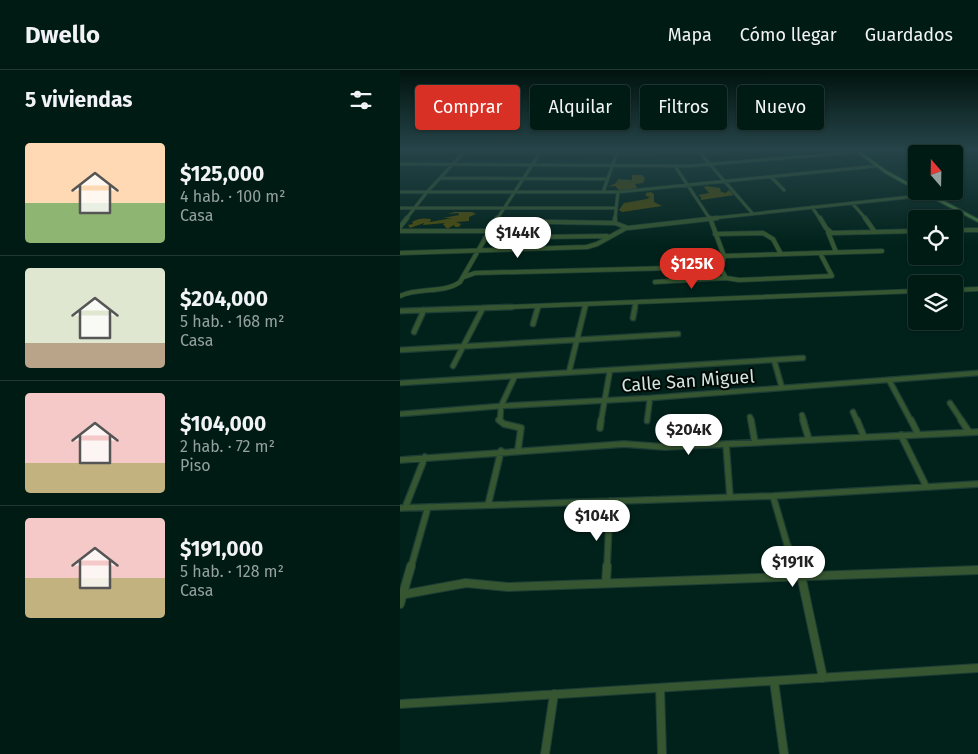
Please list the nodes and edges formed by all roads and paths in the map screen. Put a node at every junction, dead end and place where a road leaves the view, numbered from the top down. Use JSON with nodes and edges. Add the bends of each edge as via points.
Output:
{"nodes":[{"id":1,"x":436,"y":182,"type":"edge"},
{"id":2,"x":521,"y":182,"type":"edge"},
{"id":3,"x":607,"y":182,"type":"edge"},
{"id":4,"x":685,"y":182,"type":"edge"},
{"id":5,"x":725,"y":182,"type":"joint"},
{"id":6,"x":775,"y":182,"type":"edge"},
{"id":7,"x":688,"y":186,"type":"junction"},
{"id":8,"x":784,"y":190,"type":"dead end"},
{"id":9,"x":400,"y":192,"type":"edge"},
{"id":10,"x":427,"y":192,"type":"junction"},
{"id":11,"x":515,"y":192,"type":"junction"},
{"id":12,"x":604,"y":192,"type":"junction"},
{"id":13,"x":618,"y":192,"type":"junction"},
{"id":14,"x":908,"y":197,"type":"edge"},
{"id":15,"x":938,"y":200,"type":"edge"},
{"id":16,"x":852,"y":203,"type":"junction"},
{"id":17,"x":400,"y":208,"type":"edge"},
{"id":18,"x":415,"y":208,"type":"junction"},
{"id":19,"x":504,"y":208,"type":"junction"},
{"id":20,"x":615,"y":208,"type":"junction"},
{"id":21,"x":812,"y":208,"type":"junction"},
{"id":22,"x":753,"y":214,"type":"junction"},
{"id":23,"x":710,"y":218,"type":"junction"},
{"id":24,"x":496,"y":221,"type":"junction"},
{"id":25,"x":978,"y":221,"type":"edge"},
{"id":26,"x":615,"y":223,"type":"junction"},
{"id":27,"x":628,"y":228,"type":"junction"},
{"id":28,"x":400,"y":229,"type":"edge"},
{"id":29,"x":963,"y":230,"type":"edge"},
{"id":30,"x":978,"y":230,"type":"edge"},
{"id":31,"x":490,"y":231,"type":"junction"},
{"id":32,"x":908,"y":231,"type":"edge"},
{"id":33,"x":828,"y":232,"type":"junction"},
{"id":34,"x":875,"y":232,"type":"junction"},
{"id":35,"x":716,"y":234,"type":"junction"},
{"id":36,"x":608,"y":236,"type":"junction"},
{"id":37,"x":485,"y":238,"type":"junction"},
{"id":38,"x":882,"y":251,"type":"dead end"},
{"id":39,"x":476,"y":252,"type":"junction"},
{"id":40,"x":836,"y":252,"type":"junction"},
{"id":41,"x":400,"y":253,"type":"edge"},
{"id":42,"x":820,"y":253,"type":"junction"},
{"id":43,"x":781,"y":254,"type":"junction"},
{"id":44,"x":724,"y":256,"type":"junction"},
{"id":45,"x":721,"y":267,"type":"junction"},
{"id":46,"x":469,"y":269,"type":"junction"},
{"id":47,"x":475,"y":274,"type":"junction"},
{"id":48,"x":464,"y":277,"type":"junction"},
{"id":49,"x":726,"y":278,"type":"junction"},
{"id":50,"x":655,"y":282,"type":"dead end"},
{"id":51,"x":978,"y":289,"type":"edge"},
{"id":52,"x":963,"y":290,"type":"edge"},
{"id":53,"x":908,"y":292,"type":"edge"},
{"id":54,"x":400,"y":296,"type":"edge"},
{"id":55,"x":636,"y":302,"type":"junction"},
{"id":56,"x":586,"y":304,"type":"junction"},
{"id":57,"x":538,"y":306,"type":"junction"},
{"id":58,"x":483,"y":308,"type":"junction"},
{"id":59,"x":424,"y":310,"type":"junction"},
{"id":60,"x":400,"y":311,"type":"edge"},
{"id":61,"x":634,"y":318,"type":"dead end"},
{"id":62,"x":533,"y":324,"type":"dead end"},
{"id":63,"x":414,"y":332,"type":"dead end"},
{"id":64,"x":678,"y":334,"type":"dead end"},
{"id":65,"x":577,"y":340,"type":"junction"},
{"id":66,"x":464,"y":345,"type":"junction"},
{"id":67,"x":400,"y":350,"type":"edge"},
{"id":68,"x":804,"y":358,"type":"dead end"},
{"id":69,"x":774,"y":360,"type":"junction"},
{"id":70,"x":453,"y":366,"type":"dead end"},
{"id":71,"x":610,"y":370,"type":"junction"},
{"id":72,"x":569,"y":372,"type":"junction"},
{"id":73,"x":978,"y":373,"type":"edge"},
{"id":74,"x":515,"y":376,"type":"junction"},
{"id":75,"x":889,"y":380,"type":"junction"},
{"id":76,"x":400,"y":383,"type":"edge"},
{"id":77,"x":782,"y":388,"type":"junction"},
{"id":78,"x":650,"y":398,"type":"junction"},
{"id":79,"x":605,"y":401,"type":"junction"},
{"id":80,"x":950,"y":403,"type":"dead end"},
{"id":81,"x":501,"y":406,"type":"junction"},
{"id":82,"x":853,"y":412,"type":"dead end"},
{"id":83,"x":400,"y":414,"type":"edge"},
{"id":84,"x":802,"y":415,"type":"dead end"},
{"id":85,"x":750,"y":417,"type":"dead end"},
{"id":86,"x":648,"y":421,"type":"dead end"},
{"id":87,"x":600,"y":428,"type":"dead end"},
{"id":88,"x":969,"y":432,"type":"junction"},
{"id":89,"x":978,"y":432,"type":"edge"},
{"id":90,"x":918,"y":434,"type":"junction"},
{"id":91,"x":901,"y":435,"type":"junction"},
{"id":92,"x":864,"y":437,"type":"junction"},
{"id":93,"x":809,"y":440,"type":"junction"},
{"id":94,"x":755,"y":443,"type":"junction"},
{"id":95,"x":726,"y":444,"type":"junction"},
{"id":96,"x":518,"y":450,"type":"junction"},
{"id":97,"x":501,"y":451,"type":"junction"},
{"id":98,"x":425,"y":457,"type":"junction"},
{"id":99,"x":400,"y":460,"type":"edge"},
{"id":100,"x":978,"y":484,"type":"edge"},
{"id":101,"x":926,"y":486,"type":"junction"},
{"id":102,"x":773,"y":496,"type":"junction"},
{"id":103,"x":730,"y":497,"type":"junction"},
{"id":104,"x":610,"y":501,"type":"junction"},
{"id":105,"x":488,"y":505,"type":"junction"},
{"id":106,"x":428,"y":507,"type":"junction"},
{"id":107,"x":403,"y":508,"type":"edge"},
{"id":108,"x":978,"y":570,"type":"edge"},
{"id":109,"x":801,"y":575,"type":"junction"},
{"id":110,"x":606,"y":583,"type":"junction"},
{"id":111,"x":401,"y":595,"type":"edge"},
{"id":112,"x":400,"y":604,"type":"edge"},
{"id":113,"x":978,"y":668,"type":"edge"},
{"id":114,"x":823,"y":678,"type":"junction"},
{"id":115,"x":774,"y":681,"type":"junction"},
{"id":116,"x":660,"y":688,"type":"junction"},
{"id":117,"x":554,"y":694,"type":"junction"},
{"id":118,"x":400,"y":704,"type":"edge"},
{"id":119,"x":545,"y":754,"type":"edge"},
{"id":120,"x":662,"y":754,"type":"edge"},
{"id":121,"x":784,"y":754,"type":"edge"}],
"edges":[{"from":1,"to":10,"type":"street"},
{"from":2,"to":11,"type":"street"},
{"from":3,"to":12,"type":"street"},
{"from":4,"to":7,"type":"street"},
{"from":5,"to":7,"type":"street"},
{"from":5,"to":22,"type":"street"},
{"from":6,"to":8,"type":"street"},
{"from":7,"to":13,"type":"street"},
{"from":7,"to":23,"type":"street"},
{"from":9,"to":10,"type":"street"},
{"from":10,"to":11,"type":"street"},
{"from":10,"to":18,"type":"street"},
{"from":11,"to":12,"type":"street"},
{"from":11,"to":19,"type":"street"},
{"from":12,"to":13,"type":"street"},
{"from":13,"to":20,"type":"street"},
{"from":14,"to":16,"type":"street"},
{"from":15,"to":25,"type":"main road"},
{"from":16,"to":21,"type":"street"},
{"from":16,"to":34,"type":"street"},
{"from":17,"to":18,"type":"street"},
{"from":18,"to":19,"type":"street"},
{"from":18,"to":28,"type":"street"},
{"from":19,"to":20,"type":"street"},
{"from":19,"to":24,"type":"street"},
{"from":20,"to":26,"type":"street"},
{"from":21,"to":22,"type":"street"},
{"from":21,"to":33,"type":"street"},
{"from":22,"to":23,"type":"street"},
{"from":23,"to":27,"type":"street"},
{"from":23,"to":35,"type":"street"},
{"from":24,"to":26,"type":"street"},
{"from":24,"to":31,"type":"street"},
{"from":26,"to":27,"type":"street"},
{"from":27,"to":36,"type":"street"},
{"from":28,"to":31,"type":"street"},
{"from":29,"to":30,"type":"street"},
{"from":31,"to":37,"type":"street"},
{"from":32,"to":34,"type":"street"},
{"from":33,"to":34,"type":"street"},
{"from":33,"to":40,"type":"street"},
{"from":35,"to":43,"type":"street","via":[[762,233],[773,240]]},
{"from":35,"to":44,"type":"street"},
{"from":36,"to":37,"type":"street"},
{"from":36,"to":39,"type":"street","via":[[595,246],[587,247]]},
{"from":37,"to":39,"type":"street"},
{"from":38,"to":40,"type":"street"},
{"from":39,"to":41,"type":"street"},
{"from":39,"to":46,"type":"street"},
{"from":40,"to":42,"type":"street"},
{"from":42,"to":43,"type":"street"},
{"from":42,"to":49,"type":"street","via":[[832,276]]},
{"from":43,"to":44,"type":"street"},
{"from":44,"to":45,"type":"street"},
{"from":45,"to":47,"type":"street"},
{"from":45,"to":49,"type":"street"},
{"from":46,"to":47,"type":"street"},
{"from":46,"to":48,"type":"street"},
{"from":47,"to":48,"type":"street"},
{"from":48,"to":54,"type":"street","via":[[453,286],[420,289]]},
{"from":49,"to":50,"type":"street"},
{"from":51,"to":52,"type":"street"},
{"from":53,"to":55,"type":"street"},
{"from":55,"to":56,"type":"street"},
{"from":55,"to":61,"type":"street"},
{"from":56,"to":57,"type":"street"},
{"from":56,"to":65,"type":"street"},
{"from":57,"to":58,"type":"street"},
{"from":57,"to":62,"type":"street"},
{"from":58,"to":59,"type":"street"},
{"from":58,"to":66,"type":"street"},
{"from":59,"to":60,"type":"street"},
{"from":59,"to":63,"type":"street"},
{"from":64,"to":65,"type":"street"},
{"from":65,"to":66,"type":"street"},
{"from":65,"to":72,"type":"street"},
{"from":66,"to":67,"type":"street"},
{"from":66,"to":70,"type":"street"},
{"from":68,"to":69,"type":"street"},
{"from":69,"to":71,"type":"street"},
{"from":69,"to":77,"type":"street"},
{"from":71,"to":72,"type":"street"},
{"from":71,"to":79,"type":"street"},
{"from":72,"to":74,"type":"street"},
{"from":73,"to":75,"type":"street","name":"Calle San Miguel"},
{"from":74,"to":76,"type":"street"},
{"from":74,"to":81,"type":"street"},
{"from":75,"to":77,"type":"street","name":"Calle San Miguel"},
{"from":75,"to":90,"type":"street"},
{"from":77,"to":78,"type":"street","name":"Calle San Miguel"},
{"from":78,"to":79,"type":"street","name":"Calle San Miguel"},
{"from":78,"to":86,"type":"street"},
{"from":79,"to":81,"type":"street","name":"Calle San Miguel"},
{"from":79,"to":87,"type":"street"},
{"from":80,"to":88,"type":"street"},
{"from":81,"to":83,"type":"street","name":"Calle San Miguel"},
{"from":81,"to":96,"type":"street","via":[[500,421],[504,425],[521,428]]},
{"from":82,"to":92,"type":"street"},
{"from":84,"to":93,"type":"street"},
{"from":85,"to":94,"type":"street"},
{"from":88,"to":89,"type":"street"},
{"from":88,"to":90,"type":"street"},
{"from":90,"to":91,"type":"street"},
{"from":91,"to":92,"type":"street"},
{"from":91,"to":101,"type":"street"},
{"from":92,"to":93,"type":"street"},
{"from":93,"to":94,"type":"street"},
{"from":94,"to":95,"type":"street"},
{"from":95,"to":96,"type":"street","via":[[665,447],[624,444]]},
{"from":95,"to":103,"type":"street"},
{"from":96,"to":97,"type":"street"},
{"from":97,"to":98,"type":"street"},
{"from":97,"to":105,"type":"street"},
{"from":98,"to":99,"type":"street"},
{"from":98,"to":107,"type":"street"},
{"from":100,"to":101,"type":"street"},
{"from":101,"to":102,"type":"street"},
{"from":102,"to":103,"type":"street"},
{"from":102,"to":109,"type":"street","via":[[787,544]]},
{"from":103,"to":104,"type":"street"},
{"from":104,"to":105,"type":"street"},
{"from":104,"to":110,"type":"street"},
{"from":105,"to":106,"type":"street"},
{"from":106,"to":107,"type":"street"},
{"from":106,"to":111,"type":"street"},
{"from":108,"to":109,"type":"street"},
{"from":109,"to":110,"type":"street"},
{"from":109,"to":114,"type":"street"},
{"from":110,"to":111,"type":"street","via":[[508,587],[466,583]]},
{"from":111,"to":112,"type":"street"},
{"from":113,"to":114,"type":"street"},
{"from":114,"to":115,"type":"street"},
{"from":115,"to":116,"type":"street"},
{"from":115,"to":121,"type":"street"},
{"from":116,"to":117,"type":"street"},
{"from":116,"to":120,"type":"street"},
{"from":117,"to":118,"type":"street"},
{"from":117,"to":119,"type":"street"}]}
